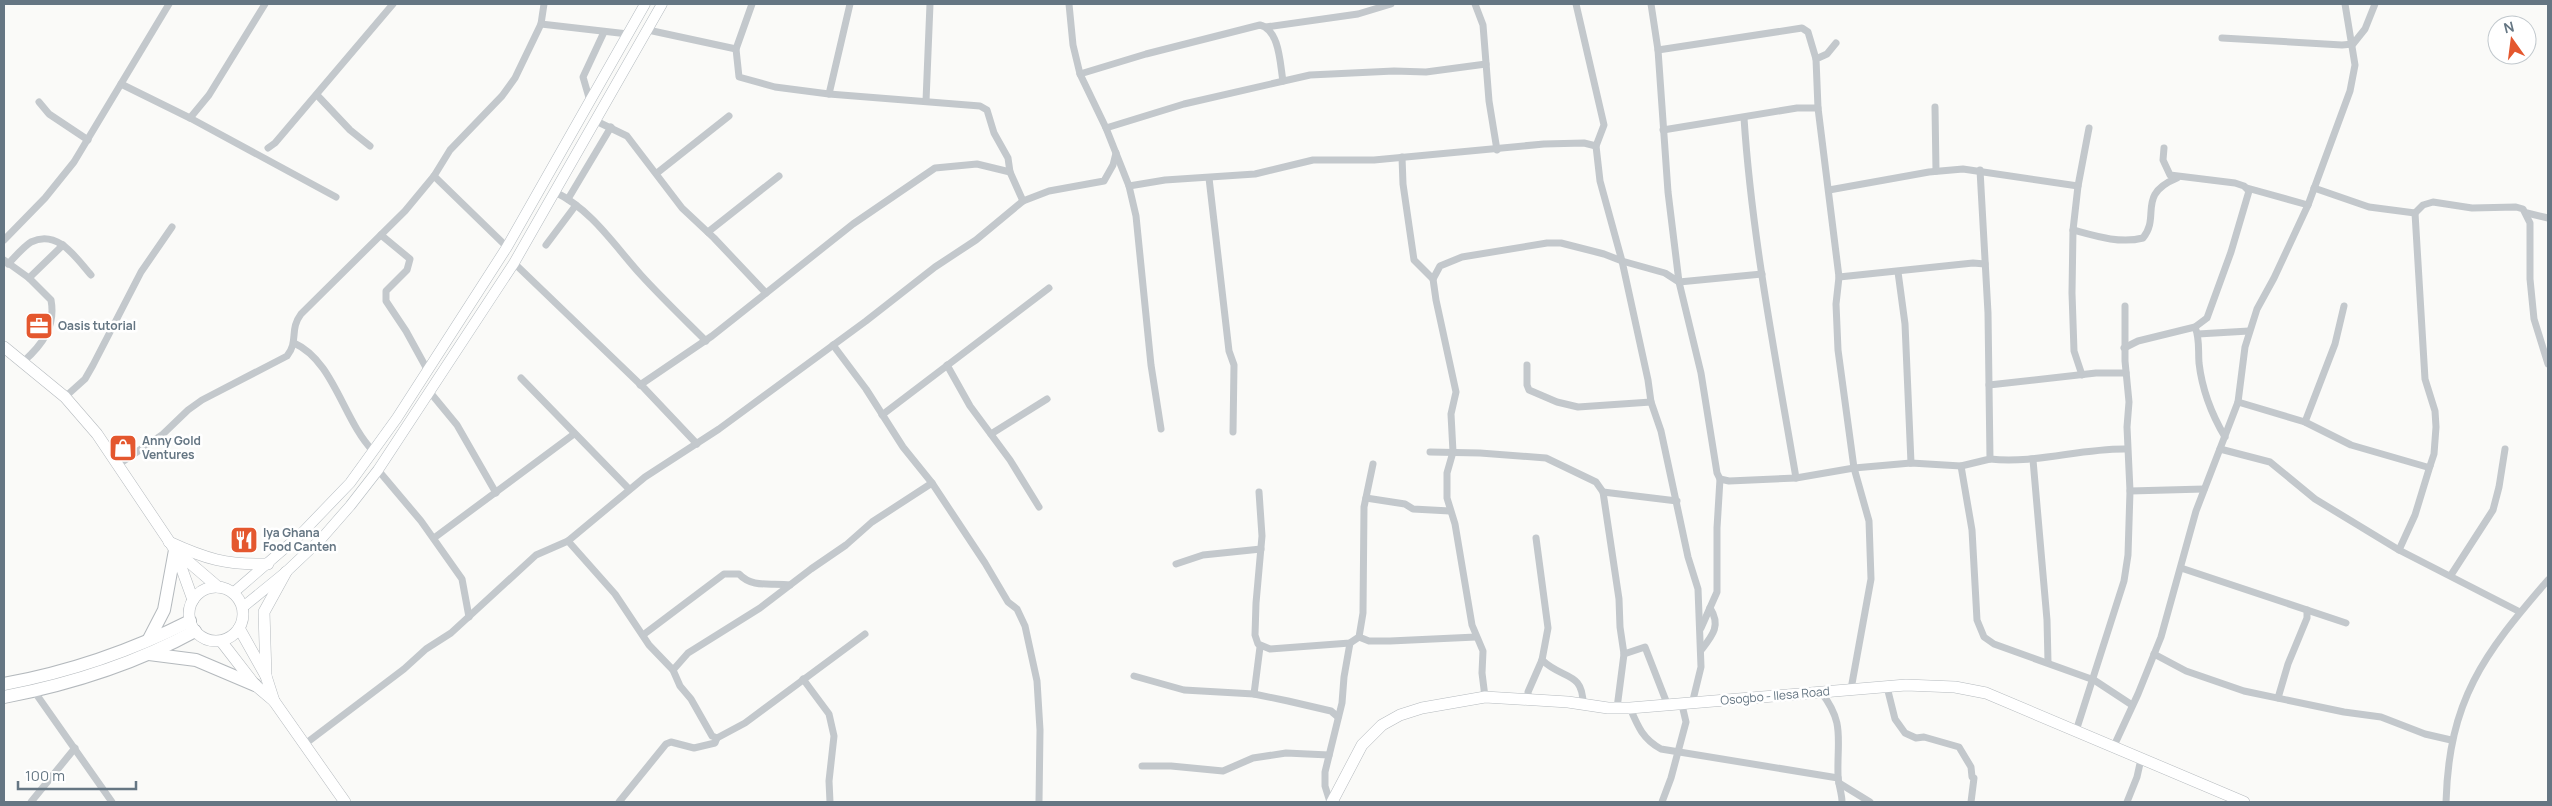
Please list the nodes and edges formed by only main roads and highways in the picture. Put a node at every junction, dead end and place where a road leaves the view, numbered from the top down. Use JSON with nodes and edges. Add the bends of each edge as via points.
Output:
{"nodes":[{"id":1,"x":645,"y":4,"type":"edge"},
{"id":2,"x":662,"y":4,"type":"edge"},
{"id":3,"x":4,"y":347,"type":"edge"},
{"id":4,"x":172,"y":546,"type":"junction"},
{"id":5,"x":268,"y":564,"type":"junction"},
{"id":6,"x":286,"y":572,"type":"junction"},
{"id":7,"x":218,"y":587,"type":"junction"},
{"id":8,"x":233,"y":593,"type":"junction"},
{"id":9,"x":194,"y":600,"type":"junction"},
{"id":10,"x":242,"y":607,"type":"junction"},
{"id":11,"x":193,"y":626,"type":"junction"},
{"id":12,"x":239,"y":628,"type":"junction"},
{"id":13,"x":150,"y":639,"type":"junction"},
{"id":14,"x":221,"y":640,"type":"junction"},
{"id":15,"x":149,"y":654,"type":"junction"},
{"id":16,"x":266,"y":676,"type":"junction"},
{"id":17,"x":4,"y":684,"type":"edge"},
{"id":18,"x":255,"y":685,"type":"junction"},
{"id":19,"x":4,"y":697,"type":"edge"},
{"id":20,"x":274,"y":702,"type":"junction"},
{"id":21,"x":344,"y":802,"type":"edge"},
{"id":22,"x":1331,"y":802,"type":"edge"},
{"id":23,"x":2244,"y":802,"type":"edge"}],
"edges":[{"from":1,"to":5,"type":"main road","via":[[507,247],[428,371],[350,483]]},
{"from":2,"to":6,"type":"main road","via":[[514,263],[378,470],[345,513]]},
{"from":3,"to":4,"type":"main road","via":[[77,409],[119,464]]},
{"from":4,"to":5,"type":"main road","via":[[217,562]]},
{"from":4,"to":7,"type":"main road"},
{"from":4,"to":9,"type":"main road"},
{"from":4,"to":13,"type":"highway","via":[[164,610]]},
{"from":5,"to":8,"type":"main road"},
{"from":6,"to":10,"type":"main road"},
{"from":6,"to":16,"type":"main road","via":[[264,612]]},
{"from":7,"to":8,"type":"main road"},
{"from":7,"to":9,"type":"main road","via":[[201,592]]},
{"from":8,"to":10,"type":"main road"},
{"from":9,"to":11,"type":"main road","via":[[190,610]]},
{"from":10,"to":12,"type":"main road","via":[[243,618]]},
{"from":11,"to":13,"type":"highway"},
{"from":11,"to":14,"type":"main road","via":[[210,640]]},
{"from":11,"to":15,"type":"highway"},
{"from":12,"to":14,"type":"main road"},
{"from":12,"to":16,"type":"main road"},
{"from":13,"to":17,"type":"highway","via":[[97,661]]},
{"from":14,"to":18,"type":"main road"},
{"from":15,"to":18,"type":"highway","via":[[196,660]]},
{"from":15,"to":19,"type":"highway","via":[[84,678]]},
{"from":16,"to":20,"type":"main road"},
{"from":18,"to":20,"type":"main road"},
{"from":20,"to":21,"type":"main road"},
{"from":22,"to":23,"type":"main road","name":"Osogbo - Ilesa Road","via":[[1362,745],[1382,725],[1422,708],[1485,697],[1630,708],[1850,689],[1934,686],[1986,693]]}]}
